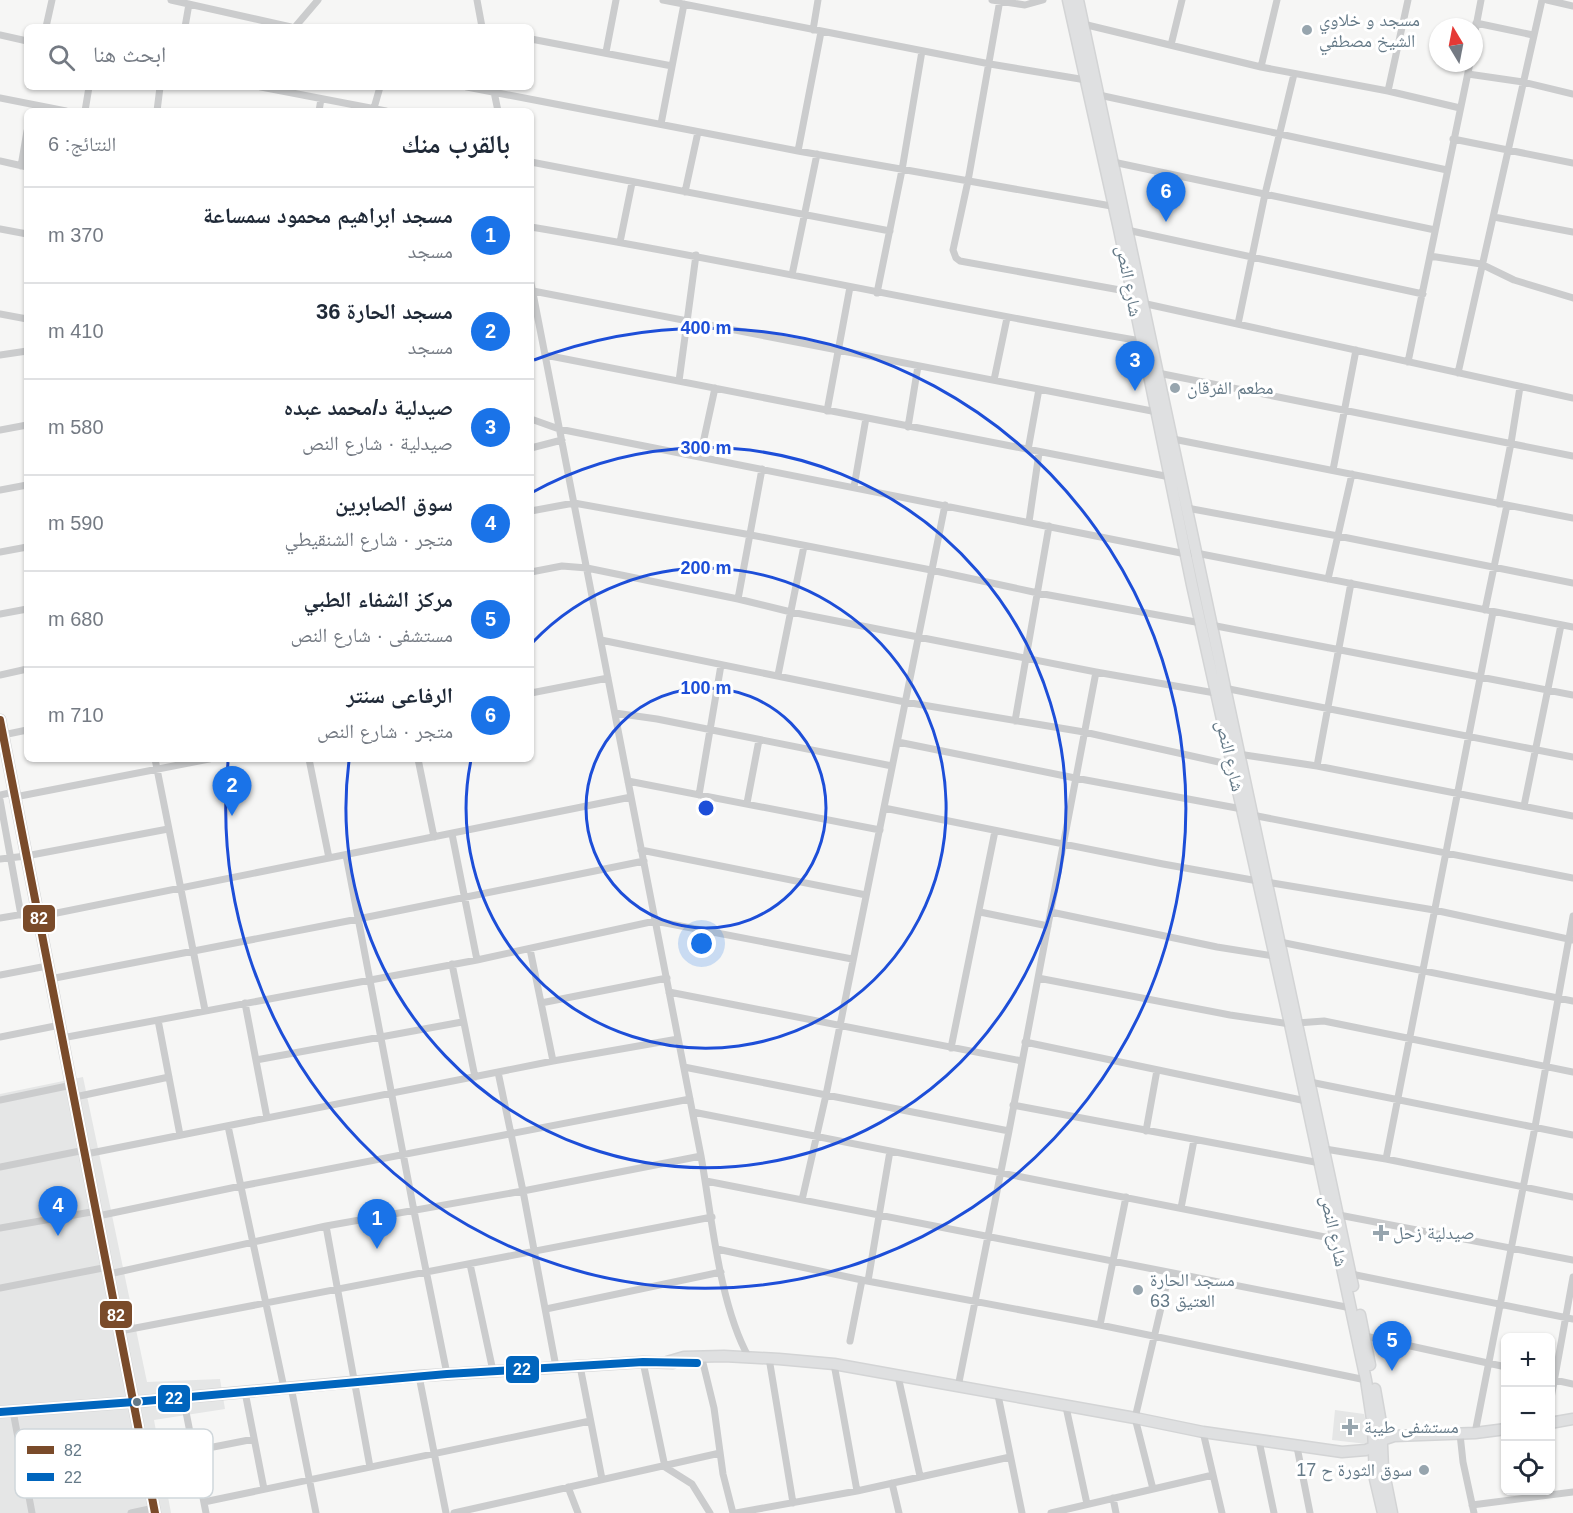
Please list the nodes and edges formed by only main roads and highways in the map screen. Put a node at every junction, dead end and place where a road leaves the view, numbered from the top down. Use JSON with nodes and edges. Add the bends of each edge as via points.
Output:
{"nodes":[{"id":1,"x":1068,"y":0,"type":"edge"},
{"id":2,"x":1078,"y":0,"type":"edge"},
{"id":3,"x":1118,"y":207,"type":"junction"},
{"id":4,"x":1191,"y":553,"type":"junction"},
{"id":5,"x":1220,"y":691,"type":"junction"},
{"id":6,"x":0,"y":720,"type":"edge"},
{"id":7,"x":1262,"y":881,"type":"junction"},
{"id":8,"x":1293,"y":1024,"type":"junction"},
{"id":9,"x":747,"y":1358,"type":"junction"},
{"id":10,"x":667,"y":1362,"type":"junction"},
{"id":11,"x":134,"y":1402,"type":"junction"},
{"id":12,"x":0,"y":1412,"type":"edge"},
{"id":13,"x":1573,"y":1419,"type":"edge"},
{"id":14,"x":1555,"y":1422,"type":"edge"},
{"id":15,"x":139,"y":1429,"type":"edge"},
{"id":16,"x":1501,"y":1430,"type":"edge"},
{"id":17,"x":1378,"y":1444,"type":"junction"},
{"id":18,"x":1383,"y":1513,"type":"edge"},
{"id":19,"x":1392,"y":1513,"type":"edge"}],
"edges":[{"from":1,"to":3,"type":"main road","name":"شارع النص"},
{"from":2,"to":3,"type":"main road","name":"شارع النص","via":[[1113,162]]},
{"from":3,"to":4,"type":"main road","name":"شارع النص","via":[[1141,341]]},
{"from":3,"to":4,"type":"main road","name":"شارع النص","via":[[1173,439],[1187,508]]},
{"from":4,"to":5,"type":"main road","name":"شارع النص"},
{"from":5,"to":7,"type":"main road","name":"شارع النص","via":[[1232,765]]},
{"from":5,"to":7,"type":"main road","name":"شارع النص","via":[[1252,815]]},
{"from":6,"to":11,"type":"main road"},
{"from":7,"to":8,"type":"main road","name":"شارع النص","via":[[1274,956]]},
{"from":7,"to":8,"type":"main road","name":"شارع النص","via":[[1280,942]]},
{"from":8,"to":17,"type":"main road","name":"شارع النص"},
{"from":8,"to":17,"type":"main road","name":"شارع النص","via":[[1310,1082],[1365,1336],[1379,1413]]},
{"from":9,"to":10,"type":"main road","via":[[730,1362]]},
{"from":9,"to":10,"type":"main road","via":[[702,1356]]},
{"from":9,"to":17,"type":"main road","via":[[834,1364],[1298,1447],[1355,1452]]},
{"from":10,"to":11,"type":"main road","via":[[419,1376]]},
{"from":11,"to":12,"type":"main road"},
{"from":11,"to":15,"type":"main road"},
{"from":13,"to":14,"type":"main road"},
{"from":16,"to":17,"type":"main road","via":[[1403,1435]]},
{"from":17,"to":18,"type":"main road","name":"شارع النص","via":[[1376,1479]]},
{"from":17,"to":19,"type":"main road","name":"شارع النص"}]}
